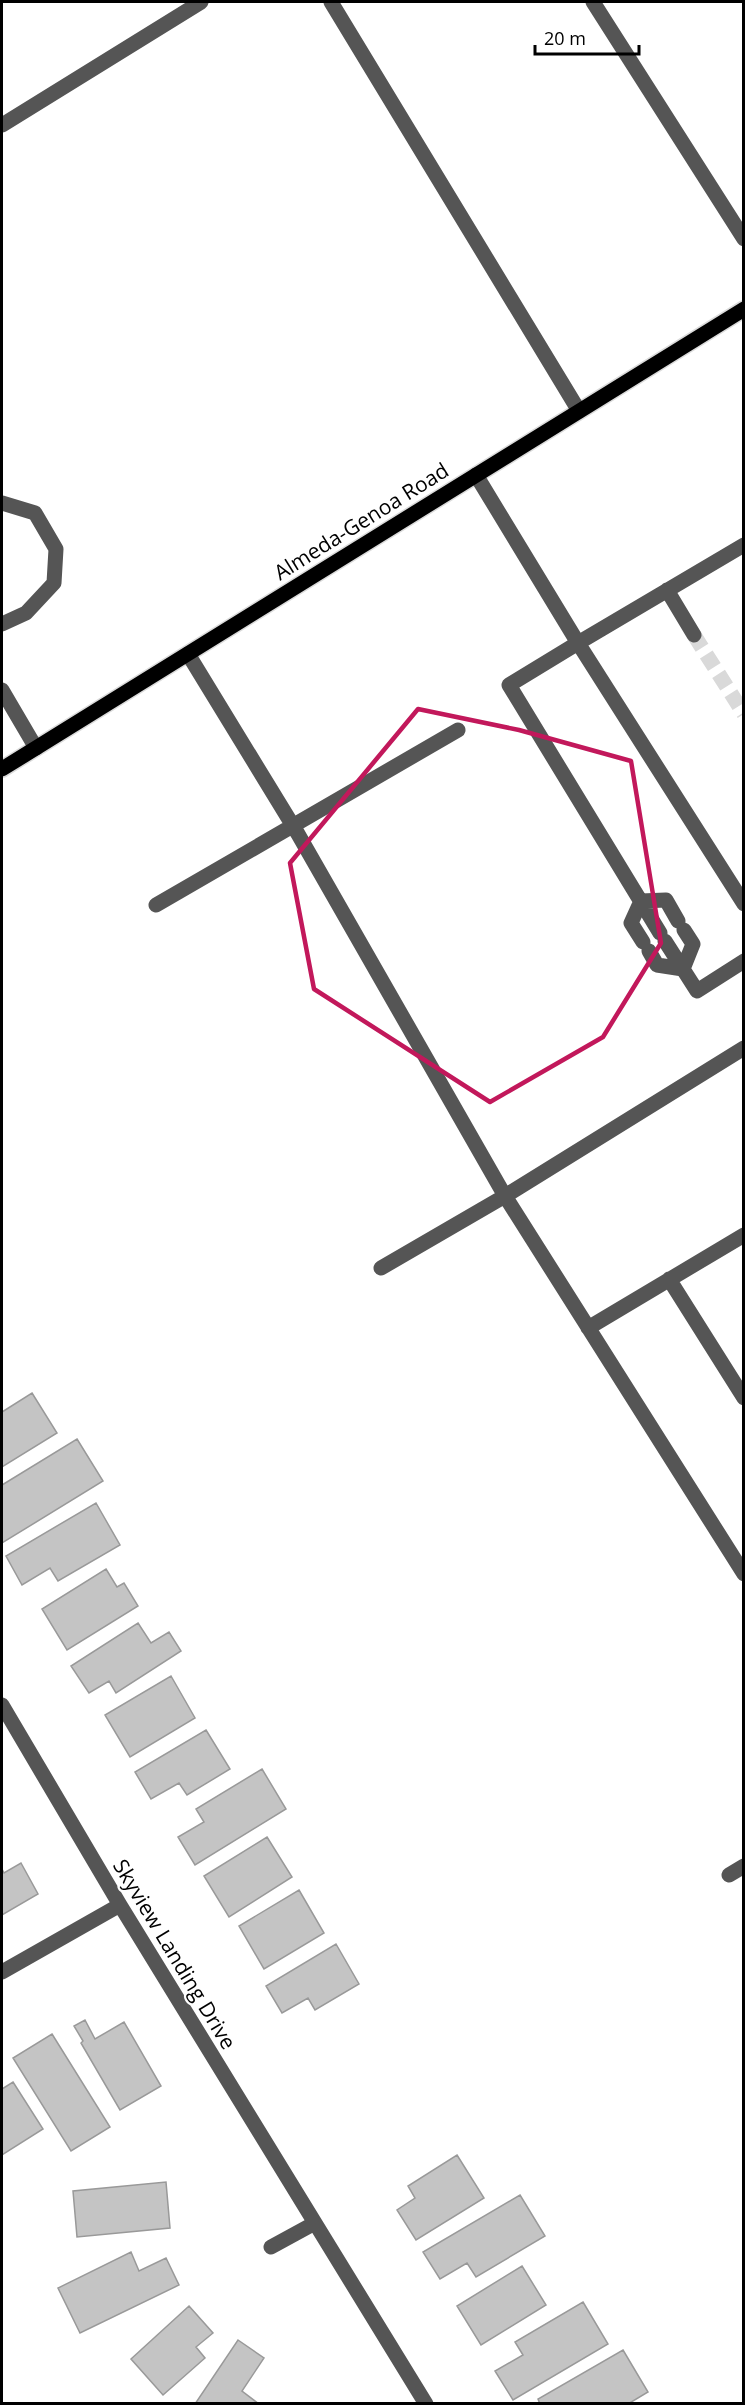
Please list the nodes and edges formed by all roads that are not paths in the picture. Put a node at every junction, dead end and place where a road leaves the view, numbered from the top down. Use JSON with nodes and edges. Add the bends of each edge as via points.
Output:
{"nodes":[{"id":1,"x":201,"y":2,"type":"edge"},
{"id":2,"x":331,"y":2,"type":"edge"},
{"id":3,"x":593,"y":2,"type":"edge"},
{"id":4,"x":2,"y":125,"type":"edge"},
{"id":5,"x":744,"y":239,"type":"edge"},
{"id":6,"x":744,"y":309,"type":"edge"},
{"id":7,"x":579,"y":411,"type":"junction"},
{"id":8,"x":476,"y":475,"type":"junction"},
{"id":9,"x":2,"y":502,"type":"edge"},
{"id":10,"x":744,"y":544,"type":"edge"},
{"id":11,"x":667,"y":590,"type":"junction"},
{"id":12,"x":2,"y":624,"type":"edge"},
{"id":13,"x":694,"y":635,"type":"tunnel mouth"},
{"id":14,"x":578,"y":643,"type":"junction"},
{"id":15,"x":188,"y":654,"type":"junction"},
{"id":16,"x":2,"y":690,"type":"edge"},
{"id":17,"x":458,"y":730,"type":"dead end"},
{"id":18,"x":36,"y":748,"type":"junction"},
{"id":19,"x":2,"y":769,"type":"edge"},
{"id":20,"x":294,"y":827,"type":"junction"},
{"id":21,"x":641,"y":901,"type":"junction"},
{"id":22,"x":744,"y":904,"type":"edge"},
{"id":23,"x":156,"y":905,"type":"dead end"},
{"id":24,"x":744,"y":961,"type":"edge"},
{"id":25,"x":683,"y":969,"type":"junction"},
{"id":26,"x":744,"y":1048,"type":"edge"},
{"id":27,"x":505,"y":1196,"type":"junction"},
{"id":28,"x":744,"y":1235,"type":"edge"},
{"id":29,"x":381,"y":1268,"type":"dead end"},
{"id":30,"x":669,"y":1279,"type":"junction"},
{"id":31,"x":588,"y":1328,"type":"junction"},
{"id":32,"x":744,"y":1398,"type":"edge"},
{"id":33,"x":744,"y":1574,"type":"edge"},
{"id":34,"x":2,"y":1705,"type":"edge"},
{"id":35,"x":744,"y":1866,"type":"edge"},
{"id":36,"x":729,"y":1875,"type":"dead end"},
{"id":37,"x":120,"y":1905,"type":"junction"},
{"id":38,"x":2,"y":1972,"type":"edge"},
{"id":39,"x":315,"y":2223,"type":"junction"},
{"id":40,"x":271,"y":2247,"type":"dead end"},
{"id":41,"x":426,"y":2403,"type":"edge"}],
"edges":[{"from":1,"to":4,"type":"street"},
{"from":2,"to":7,"type":"street"},
{"from":3,"to":5,"type":"street"},
{"from":6,"to":7,"type":"main road","name":"Almeda-Genoa Road"},
{"from":7,"to":8,"type":"main road","name":"Almeda-Genoa Road"},
{"from":8,"to":14,"type":"street"},
{"from":8,"to":15,"type":"main road","name":"Almeda-Genoa Road"},
{"from":9,"to":12,"type":"street","via":[[34,513],[56,549],[54,583],[26,613]]},
{"from":10,"to":11,"type":"street"},
{"from":11,"to":13,"type":"street"},
{"from":11,"to":14,"type":"street"},
{"from":14,"to":21,"type":"street","via":[[509,685]]},
{"from":14,"to":22,"type":"street"},
{"from":15,"to":18,"type":"main road","name":"Almeda-Genoa Road"},
{"from":15,"to":20,"type":"street"},
{"from":16,"to":18,"type":"street"},
{"from":17,"to":20,"type":"street"},
{"from":18,"to":19,"type":"main road","name":"Almeda-Genoa Road"},
{"from":20,"to":23,"type":"street"},
{"from":20,"to":27,"type":"street"},
{"from":21,"to":25,"type":"street"},
{"from":21,"to":25,"type":"street","via":[[631,923],[657,965]]},
{"from":21,"to":25,"type":"street","via":[[666,900],[693,944]]},
{"from":24,"to":25,"type":"street","via":[[697,991]]},
{"from":26,"to":27,"type":"street"},
{"from":27,"to":29,"type":"street"},
{"from":27,"to":31,"type":"street"},
{"from":28,"to":30,"type":"street"},
{"from":30,"to":31,"type":"street"},
{"from":30,"to":32,"type":"street"},
{"from":31,"to":33,"type":"street"},
{"from":34,"to":37,"type":"street","name":"Skyview Landing Drive"},
{"from":35,"to":36,"type":"street"},
{"from":37,"to":38,"type":"street"},
{"from":37,"to":39,"type":"street","name":"Skyview Landing Drive"},
{"from":39,"to":40,"type":"street"},
{"from":39,"to":41,"type":"street","name":"Skyview Landing Drive"}]}
